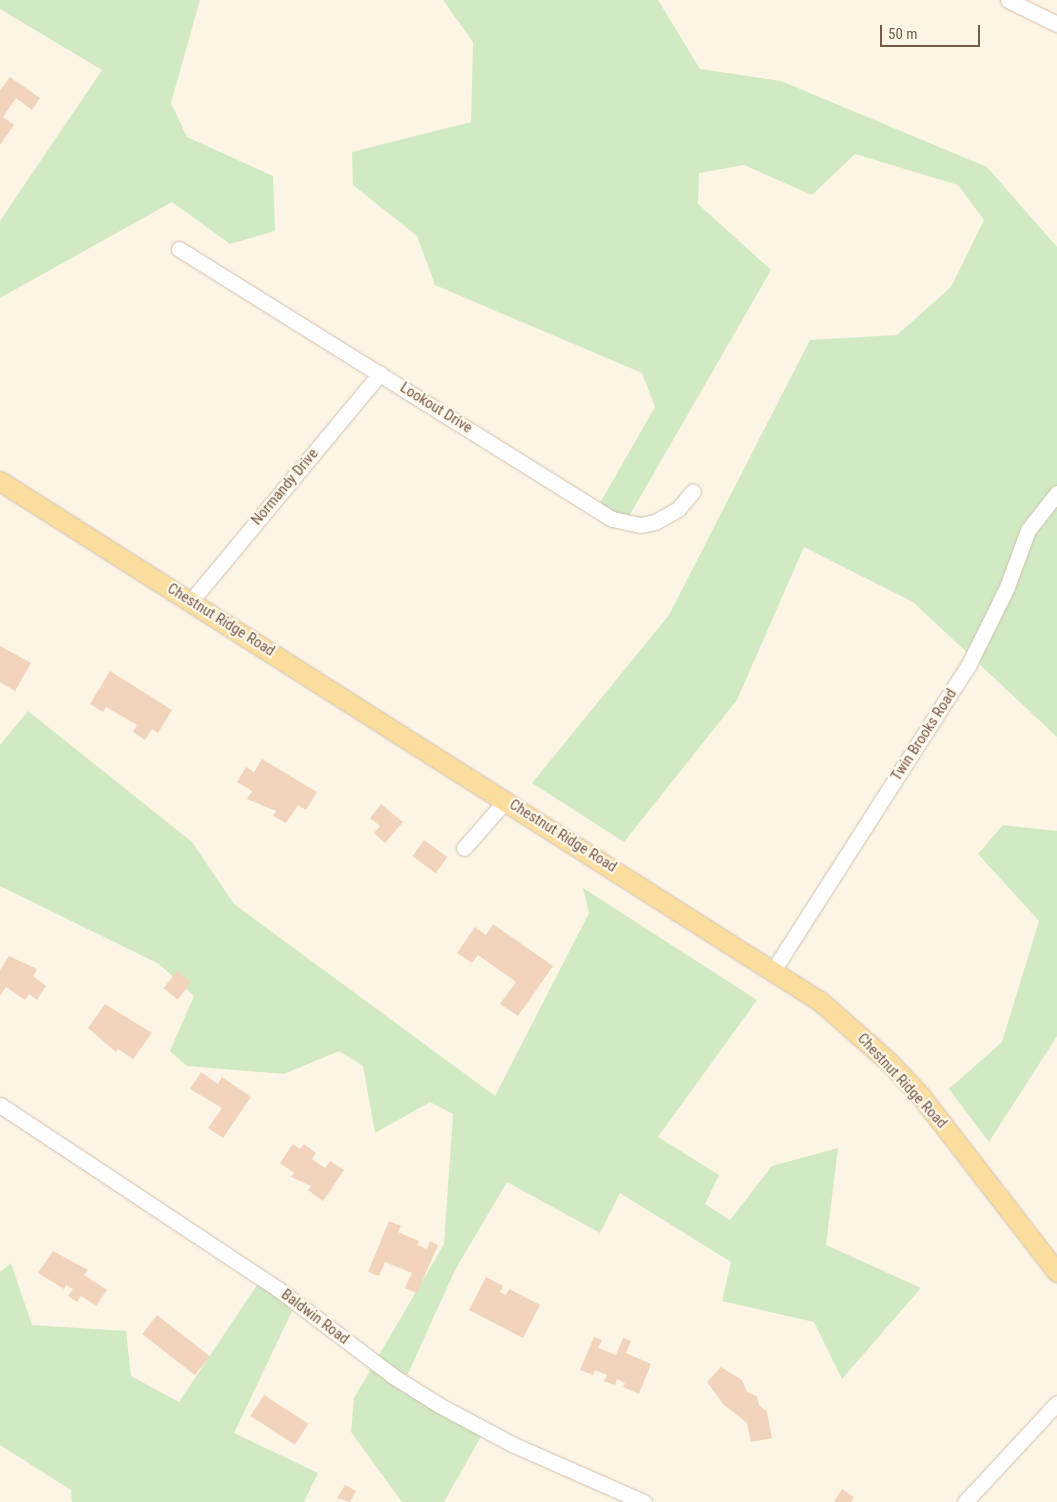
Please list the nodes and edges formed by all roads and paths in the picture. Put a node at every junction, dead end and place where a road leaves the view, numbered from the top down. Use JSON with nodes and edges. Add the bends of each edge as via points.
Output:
{"nodes":[{"id":1,"x":1008,"y":0,"type":"edge"},
{"id":2,"x":1057,"y":24,"type":"edge"},
{"id":3,"x":179,"y":248,"type":"dead end"},
{"id":4,"x":380,"y":373,"type":"junction"},
{"id":5,"x":0,"y":481,"type":"edge"},
{"id":6,"x":693,"y":491,"type":"dead end"},
{"id":7,"x":1057,"y":493,"type":"edge"},
{"id":8,"x":191,"y":601,"type":"junction"},
{"id":9,"x":506,"y":800,"type":"junction"},
{"id":10,"x":464,"y":848,"type":"dead end"},
{"id":11,"x":774,"y":969,"type":"junction"},
{"id":12,"x":0,"y":1105,"type":"edge"},
{"id":13,"x":1057,"y":1272,"type":"edge"},
{"id":14,"x":1057,"y":1403,"type":"edge"},
{"id":15,"x":649,"y":1501,"type":"edge"},
{"id":16,"x":965,"y":1502,"type":"edge"}],
"edges":[{"from":1,"to":2,"type":"street"},
{"from":3,"to":4,"type":"street","name":"Lookout Drive"},
{"from":4,"to":6,"type":"street","name":"Lookout Drive","via":[[612,519],[640,525],[654,522],[678,509]]},
{"from":4,"to":8,"type":"street","name":"Normandy Drive"},
{"from":5,"to":8,"type":"main road","name":"Chestnut Ridge Road"},
{"from":7,"to":11,"type":"street","name":"Twin Brooks Road","via":[[1028,530],[1007,587],[968,666]]},
{"from":8,"to":9,"type":"main road","name":"Chestnut Ridge Road"},
{"from":9,"to":10,"type":"street"},
{"from":9,"to":11,"type":"main road","name":"Chestnut Ridge Road"},
{"from":11,"to":13,"type":"main road","name":"Chestnut Ridge Road","via":[[821,1002],[889,1062],[942,1122]]},
{"from":12,"to":15,"type":"street","name":"Baldwin Road","via":[[278,1289],[424,1395],[514,1445]]},
{"from":14,"to":16,"type":"street"}]}
